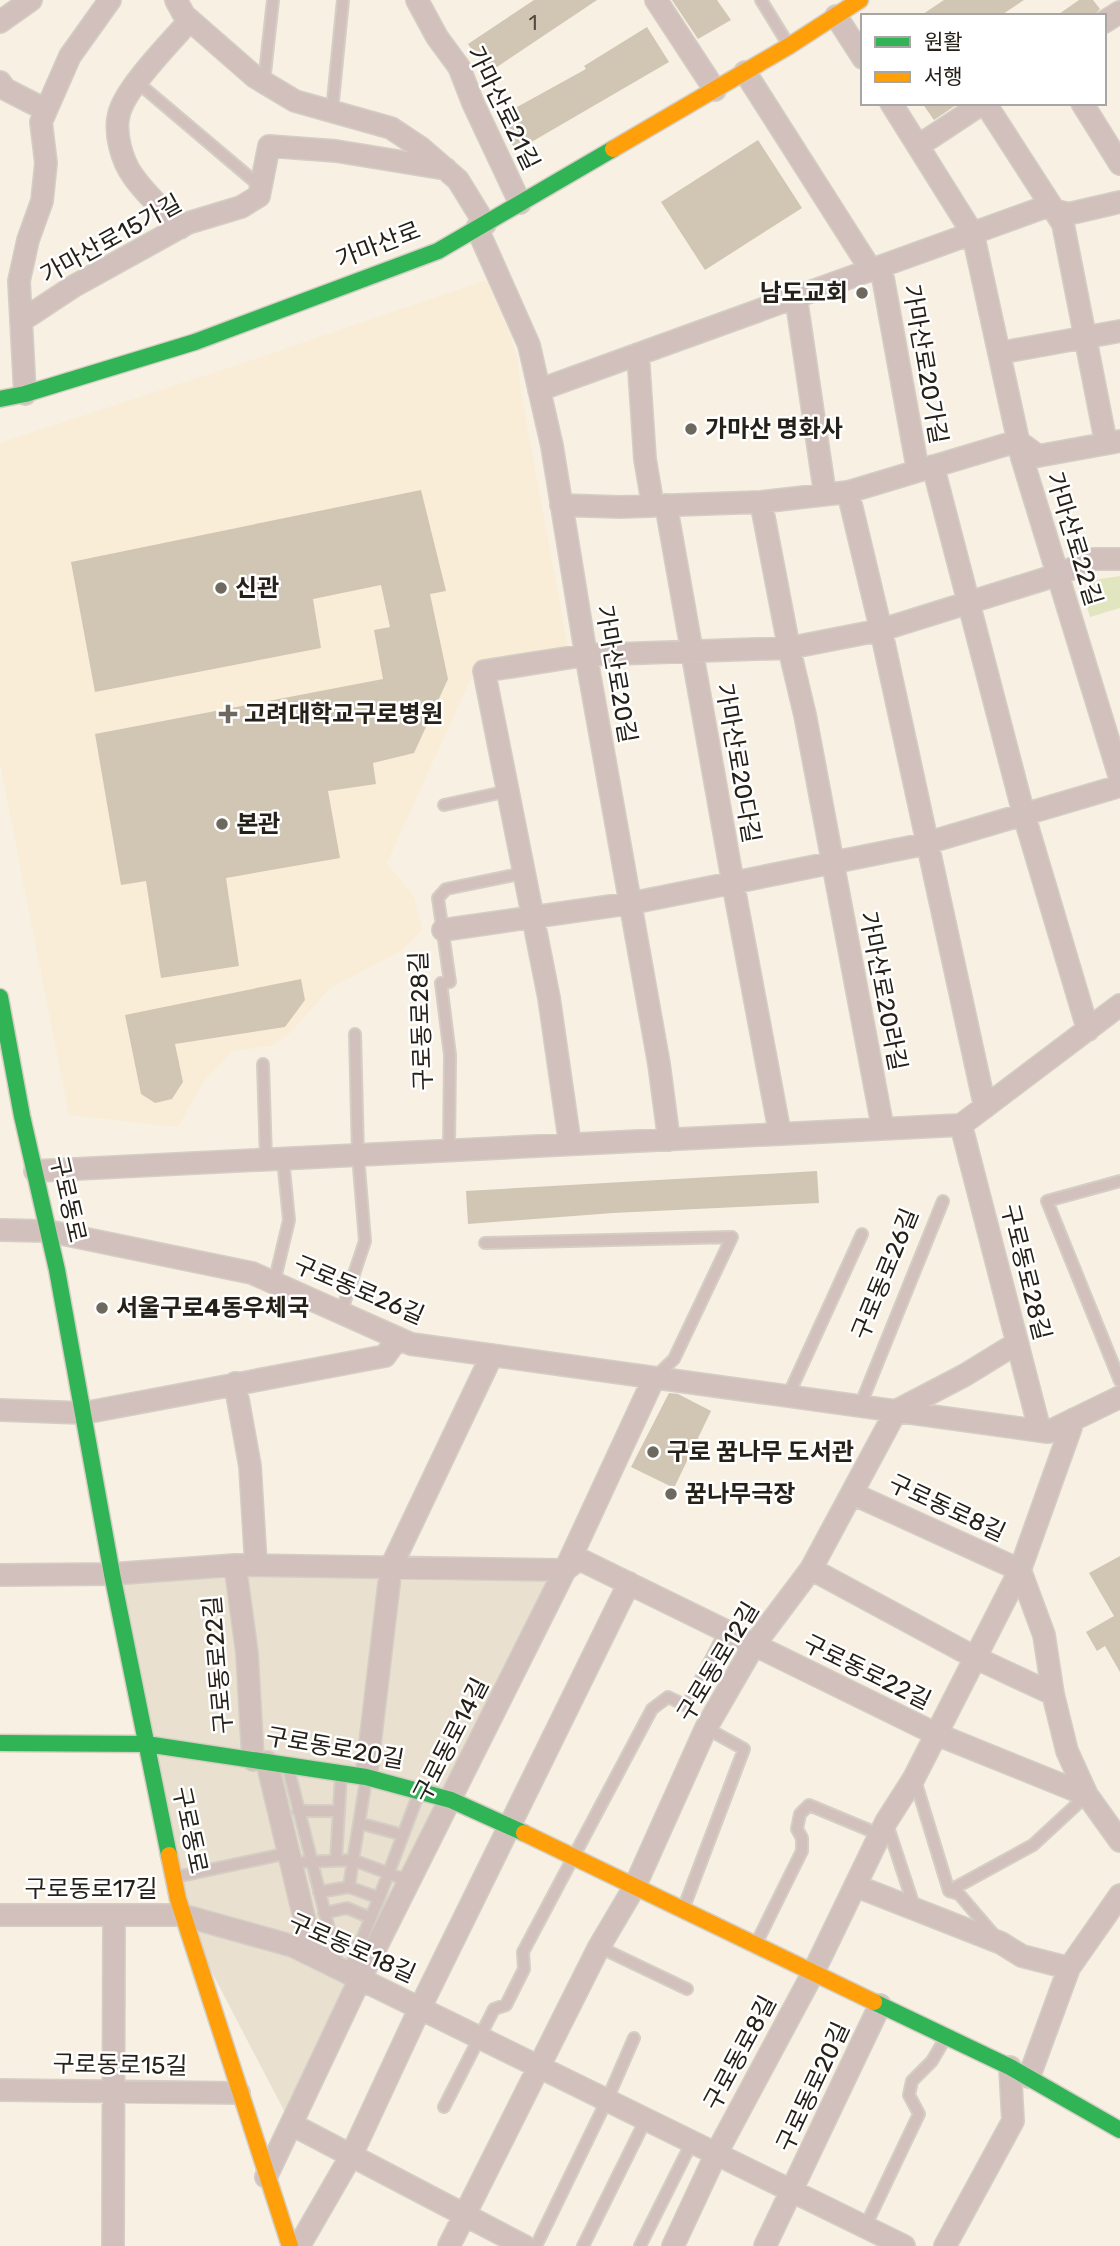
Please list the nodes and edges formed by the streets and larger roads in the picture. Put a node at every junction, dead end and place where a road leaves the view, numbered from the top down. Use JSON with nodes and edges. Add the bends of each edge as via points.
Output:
{"nodes":[{"id":1,"x":31,"y":0,"type":"edge"},
{"id":2,"x":110,"y":0,"type":"edge"},
{"id":3,"x":176,"y":0,"type":"edge"},
{"id":4,"x":417,"y":0,"type":"edge"},
{"id":5,"x":656,"y":0,"type":"edge"},
{"id":6,"x":860,"y":0,"type":"edge"},
{"id":7,"x":836,"y":16,"type":"junction"},
{"id":8,"x":190,"y":20,"type":"junction"},
{"id":9,"x":0,"y":22,"type":"edge"},
{"id":10,"x":861,"y":55,"type":"edge"},
{"id":11,"x":745,"y":72,"type":"junction"},
{"id":12,"x":0,"y":82,"type":"edge"},
{"id":13,"x":715,"y":90,"type":"junction"},
{"id":14,"x":892,"y":105,"type":"edge"},
{"id":15,"x":981,"y":105,"type":"edge"},
{"id":16,"x":985,"y":105,"type":"edge"},
{"id":17,"x":1083,"y":105,"type":"edge"},
{"id":18,"x":46,"y":110,"type":"junction"},
{"id":19,"x":918,"y":146,"type":"junction"},
{"id":20,"x":1120,"y":164,"type":"edge"},
{"id":21,"x":446,"y":169,"type":"junction"},
{"id":22,"x":1120,"y":202,"type":"edge"},
{"id":23,"x":520,"y":203,"type":"junction"},
{"id":24,"x":1054,"y":210,"type":"junction"},
{"id":25,"x":481,"y":226,"type":"junction"},
{"id":26,"x":180,"y":228,"type":"junction"},
{"id":27,"x":973,"y":234,"type":"junction"},
{"id":28,"x":876,"y":268,"type":"junction"},
{"id":29,"x":796,"y":297,"type":"junction"},
{"id":30,"x":21,"y":321,"type":"junction"},
{"id":31,"x":1120,"y":331,"type":"edge"},
{"id":32,"x":1086,"y":338,"type":"junction"},
{"id":33,"x":999,"y":353,"type":"junction"},
{"id":34,"x":638,"y":354,"type":"junction"},
{"id":35,"x":539,"y":390,"type":"junction"},
{"id":36,"x":25,"y":394,"type":"junction"},
{"id":37,"x":0,"y":399,"type":"edge"},
{"id":38,"x":1018,"y":441,"type":"junction"},
{"id":39,"x":1113,"y":442,"type":"edge"},
{"id":40,"x":925,"y":469,"type":"junction"},
{"id":41,"x":848,"y":492,"type":"junction"},
{"id":42,"x":825,"y":494,"type":"junction"},
{"id":43,"x":761,"y":502,"type":"junction"},
{"id":44,"x":561,"y":505,"type":"junction"},
{"id":45,"x":659,"y":505,"type":"junction"},
{"id":46,"x":1120,"y":559,"type":"edge"},
{"id":47,"x":1057,"y":575,"type":"junction"},
{"id":48,"x":967,"y":603,"type":"junction"},
{"id":49,"x":881,"y":630,"type":"junction"},
{"id":50,"x":789,"y":648,"type":"junction"},
{"id":51,"x":692,"y":651,"type":"junction"},
{"id":52,"x":586,"y":655,"type":"junction"},
{"id":53,"x":1120,"y":778,"type":"edge"},
{"id":54,"x":1120,"y":786,"type":"edge"},
{"id":55,"x":1024,"y":816,"type":"junction"},
{"id":56,"x":928,"y":843,"type":"junction"},
{"id":57,"x":831,"y":863,"type":"junction"},
{"id":58,"x":733,"y":883,"type":"junction"},
{"id":59,"x":632,"y":903,"type":"junction"},
{"id":60,"x":532,"y":916,"type":"junction"},
{"id":61,"x":443,"y":930,"type":"road end"},
{"id":62,"x":0,"y":997,"type":"edge"},
{"id":63,"x":1120,"y":1005,"type":"edge"},
{"id":64,"x":1088,"y":1030,"type":"junction"},
{"id":65,"x":7,"y":1068,"type":"edge"},
{"id":66,"x":985,"y":1107,"type":"junction"},
{"id":67,"x":961,"y":1125,"type":"junction"},
{"id":68,"x":883,"y":1129,"type":"junction"},
{"id":69,"x":780,"y":1134,"type":"junction"},
{"id":70,"x":669,"y":1140,"type":"junction"},
{"id":71,"x":570,"y":1144,"type":"junction"},
{"id":72,"x":35,"y":1171,"type":"junction"},
{"id":73,"x":0,"y":1230,"type":"edge"},
{"id":74,"x":48,"y":1231,"type":"junction"},
{"id":75,"x":398,"y":1339,"type":"junction"},
{"id":76,"x":1017,"y":1343,"type":"junction"},
{"id":77,"x":492,"y":1356,"type":"junction"},
{"id":78,"x":654,"y":1378,"type":"junction"},
{"id":79,"x":234,"y":1383,"type":"junction"},
{"id":80,"x":1120,"y":1397,"type":"edge"},
{"id":81,"x":0,"y":1410,"type":"edge"},
{"id":82,"x":896,"y":1411,"type":"junction"},
{"id":83,"x":84,"y":1413,"type":"junction"},
{"id":84,"x":1074,"y":1419,"type":"junction"},
{"id":85,"x":1040,"y":1431,"type":"junction"},
{"id":86,"x":853,"y":1494,"type":"junction"},
{"id":87,"x":235,"y":1565,"type":"junction"},
{"id":88,"x":256,"y":1565,"type":"junction"},
{"id":89,"x":391,"y":1567,"type":"junction"},
{"id":90,"x":811,"y":1569,"type":"junction"},
{"id":91,"x":565,"y":1570,"type":"junction"},
{"id":92,"x":1020,"y":1570,"type":"junction"},
{"id":93,"x":112,"y":1574,"type":"junction"},
{"id":94,"x":0,"y":1575,"type":"edge"},
{"id":95,"x":629,"y":1583,"type":"junction"},
{"id":96,"x":754,"y":1646,"type":"junction"},
{"id":97,"x":976,"y":1658,"type":"junction"},
{"id":98,"x":1053,"y":1694,"type":"junction"},
{"id":99,"x":936,"y":1734,"type":"junction"},
{"id":100,"x":0,"y":1743,"type":"edge"},
{"id":101,"x":146,"y":1744,"type":"junction"},
{"id":102,"x":269,"y":1762,"type":"junction"},
{"id":103,"x":366,"y":1777,"type":"junction"},
{"id":104,"x":1087,"y":1795,"type":"junction"},
{"id":105,"x":451,"y":1800,"type":"junction"},
{"id":106,"x":508,"y":1825,"type":"junction"},
{"id":107,"x":1120,"y":1841,"type":"edge"},
{"id":108,"x":635,"y":1886,"type":"junction"},
{"id":109,"x":856,"y":1886,"type":"junction"},
{"id":110,"x":1120,"y":1895,"type":"edge"},
{"id":111,"x":0,"y":1915,"type":"edge"},
{"id":112,"x":114,"y":1915,"type":"junction"},
{"id":113,"x":182,"y":1915,"type":"junction"},
{"id":114,"x":319,"y":1948,"type":"junction"},
{"id":115,"x":1069,"y":1968,"type":"junction"},
{"id":116,"x":359,"y":1970,"type":"junction"},
{"id":117,"x":813,"y":1973,"type":"junction"},
{"id":118,"x":880,"y":2005,"type":"junction"},
{"id":119,"x":420,"y":2008,"type":"junction"},
{"id":120,"x":538,"y":2067,"type":"junction"},
{"id":121,"x":1020,"y":2072,"type":"junction"},
{"id":122,"x":0,"y":2090,"type":"edge"},
{"id":123,"x":114,"y":2091,"type":"junction"},
{"id":124,"x":239,"y":2093,"type":"junction"},
{"id":125,"x":291,"y":2124,"type":"junction"},
{"id":126,"x":1120,"y":2130,"type":"edge"},
{"id":127,"x":716,"y":2154,"type":"junction"},
{"id":128,"x":351,"y":2156,"type":"junction"},
{"id":129,"x":266,"y":2177,"type":"junction"},
{"id":130,"x":792,"y":2191,"type":"junction"},
{"id":131,"x":463,"y":2215,"type":"junction"},
{"id":132,"x":891,"y":2243,"type":"edge"},
{"id":133,"x":113,"y":2246,"type":"edge"},
{"id":134,"x":290,"y":2246,"type":"edge"},
{"id":135,"x":299,"y":2246,"type":"edge"},
{"id":136,"x":449,"y":2246,"type":"edge"},
{"id":137,"x":524,"y":2246,"type":"edge"},
{"id":138,"x":673,"y":2246,"type":"edge"},
{"id":139,"x":765,"y":2246,"type":"edge"},
{"id":140,"x":945,"y":2246,"type":"edge"}],
"edges":[{"from":1,"to":9,"type":"street"},
{"from":2,"to":18,"type":"street","via":[[70,56]]},
{"from":3,"to":8,"type":"street","name":"가마산로20길"},
{"from":4,"to":23,"type":"street","name":"가마산로21길","via":[[459,67]]},
{"from":5,"to":13,"type":"street"},
{"from":6,"to":7,"type":"main road","name":"가마산로"},
{"from":7,"to":10,"type":"street"},
{"from":7,"to":11,"type":"main road","name":"가마산로"},
{"from":8,"to":21,"type":"street","name":"가마산로20길","via":[[264,82],[295,101],[391,128]]},
{"from":8,"to":26,"type":"street","via":[[137,82],[118,115],[125,163]]},
{"from":11,"to":13,"type":"main road","name":"가마산로"},
{"from":11,"to":28,"type":"street"},
{"from":12,"to":18,"type":"street"},
{"from":13,"to":23,"type":"main road","name":"가마산로"},
{"from":14,"to":19,"type":"street","name":"가마산로22길"},
{"from":15,"to":19,"type":"street"},
{"from":16,"to":24,"type":"street"},
{"from":17,"to":20,"type":"street"},
{"from":18,"to":30,"type":"street","via":[[41,122],[46,163],[41,201],[19,281]]},
{"from":19,"to":27,"type":"street","name":"가마산로22길"},
{"from":21,"to":25,"type":"street","name":"가마산로20길","via":[[458,180]]},
{"from":21,"to":26,"type":"street","name":"가마산로15가길","via":[[335,150],[269,146],[259,195],[241,207]]},
{"from":22,"to":24,"type":"street","name":"가마산로20가길","via":[[1068,214]]},
{"from":23,"to":25,"type":"main road","name":"가마산로"},
{"from":24,"to":27,"type":"street","name":"가마산로20가길","via":[[1045,207]]},
{"from":24,"to":32,"type":"street","via":[[1063,224]]},
{"from":25,"to":35,"type":"street","name":"가마산로20길","via":[[529,345]]},
{"from":25,"to":36,"type":"main road","name":"가마산로","via":[[438,251],[195,342]]},
{"from":26,"to":30,"type":"street","name":"가마산로15가길"},
{"from":27,"to":28,"type":"street","name":"가마산로20가길"},
{"from":27,"to":33,"type":"street","name":"가마산로22길"},
{"from":28,"to":29,"type":"street","name":"가마산로20가길"},
{"from":28,"to":40,"type":"street","name":"가마산로20가길"},
{"from":29,"to":34,"type":"street","name":"가마산로20가길"},
{"from":29,"to":42,"type":"street"},
{"from":30,"to":36,"type":"street"},
{"from":31,"to":32,"type":"street"},
{"from":32,"to":33,"type":"street"},
{"from":32,"to":39,"type":"street"},
{"from":33,"to":38,"type":"street","name":"가마산로22길"},
{"from":34,"to":35,"type":"street","name":"가마산로20가길"},
{"from":34,"to":45,"type":"street","via":[[645,459]]},
{"from":35,"to":44,"type":"street","name":"가마산로20길"},
{"from":36,"to":37,"type":"main road","name":"가마산로"},
{"from":38,"to":39,"type":"street","via":[[1038,456]]},
{"from":38,"to":40,"type":"street"},
{"from":38,"to":47,"type":"street","name":"가마산로22길"},
{"from":40,"to":41,"type":"street"},
{"from":40,"to":48,"type":"street","name":"가마산로20가길"},
{"from":41,"to":42,"type":"street"},
{"from":41,"to":49,"type":"street"},
{"from":42,"to":43,"type":"street"},
{"from":43,"to":45,"type":"street"},
{"from":43,"to":50,"type":"street"},
{"from":44,"to":45,"type":"street"},
{"from":44,"to":52,"type":"street","name":"가마산로20길"},
{"from":45,"to":51,"type":"street"},
{"from":46,"to":47,"type":"street","name":"가마산로20다길","via":[[1094,559]]},
{"from":47,"to":48,"type":"street","name":"가마산로20다길"},
{"from":47,"to":53,"type":"street","name":"가마산로22길"},
{"from":48,"to":49,"type":"street","name":"가마산로20다길"},
{"from":48,"to":55,"type":"street"},
{"from":49,"to":50,"type":"street","name":"가마산로20다길"},
{"from":49,"to":56,"type":"street"},
{"from":50,"to":51,"type":"street","name":"가마산로20다길"},
{"from":50,"to":57,"type":"street"},
{"from":51,"to":52,"type":"street","name":"가마산로20다길"},
{"from":51,"to":58,"type":"street","name":"가마산로20다길"},
{"from":52,"to":59,"type":"street","name":"가마산로20길"},
{"from":52,"to":60,"type":"street","via":[[484,671]]},
{"from":54,"to":55,"type":"street"},
{"from":55,"to":56,"type":"street"},
{"from":55,"to":64,"type":"street"},
{"from":56,"to":57,"type":"street"},
{"from":56,"to":66,"type":"street"},
{"from":57,"to":58,"type":"street"},
{"from":57,"to":68,"type":"street","name":"가마산로20라길"},
{"from":58,"to":59,"type":"street"},
{"from":58,"to":69,"type":"street"},
{"from":59,"to":60,"type":"street"},
{"from":59,"to":70,"type":"street","name":"가마산로20길"},
{"from":60,"to":61,"type":"street"},
{"from":60,"to":71,"type":"street"},
{"from":62,"to":65,"type":"main road","name":"구로동로"},
{"from":63,"to":64,"type":"street"},
{"from":64,"to":66,"type":"street"},
{"from":65,"to":72,"type":"main road","name":"구로동로"},
{"from":66,"to":67,"type":"street"},
{"from":67,"to":68,"type":"street"},
{"from":67,"to":76,"type":"street","name":"구로동로28길"},
{"from":68,"to":69,"type":"street"},
{"from":69,"to":70,"type":"street"},
{"from":70,"to":71,"type":"street"},
{"from":71,"to":72,"type":"street"},
{"from":72,"to":74,"type":"main road","name":"구로동로"},
{"from":73,"to":74,"type":"street","name":"구로동로26길"},
{"from":74,"to":75,"type":"street","name":"구로동로26길","via":[[252,1273]]},
{"from":74,"to":83,"type":"main road","name":"구로동로"},
{"from":75,"to":77,"type":"street","name":"구로동로26길"},
{"from":75,"to":79,"type":"street","via":[[385,1356]]},
{"from":76,"to":82,"type":"street"},
{"from":76,"to":85,"type":"street","name":"구로동로28길"},
{"from":77,"to":78,"type":"street","name":"구로동로26길"},
{"from":77,"to":89,"type":"street"},
{"from":78,"to":82,"type":"street","name":"구로동로26길"},
{"from":78,"to":91,"type":"street","name":"구로동로14길"},
{"from":79,"to":83,"type":"street"},
{"from":79,"to":88,"type":"street","via":[[250,1466]]},
{"from":80,"to":84,"type":"street","name":"구로동로26길"},
{"from":81,"to":83,"type":"street"},
{"from":82,"to":85,"type":"street","name":"구로동로26길"},
{"from":82,"to":86,"type":"street","name":"구로동로12길"},
{"from":83,"to":93,"type":"main road","name":"구로동로"},
{"from":84,"to":85,"type":"street","name":"구로동로26길","via":[[1048,1432]]},
{"from":84,"to":92,"type":"street","name":"구로동로8길"},
{"from":86,"to":90,"type":"street","name":"구로동로12길"},
{"from":86,"to":92,"type":"street","name":"구로동로8길"},
{"from":87,"to":88,"type":"street","name":"구로동로22길"},
{"from":87,"to":93,"type":"street","name":"구로동로22길"},
{"from":87,"to":102,"type":"street","name":"구로동로22길"},
{"from":88,"to":89,"type":"street","name":"구로동로22길"},
{"from":89,"to":91,"type":"street","name":"구로동로22길"},
{"from":89,"to":103,"type":"street"},
{"from":90,"to":96,"type":"street","name":"구로동로12길"},
{"from":90,"to":97,"type":"street"},
{"from":91,"to":95,"type":"street","name":"구로동로22길","via":[[579,1559]]},
{"from":91,"to":105,"type":"street","name":"구로동로14길"},
{"from":92,"to":97,"type":"street","name":"구로동로8길"},
{"from":92,"to":98,"type":"street","via":[[1044,1635]]},
{"from":93,"to":94,"type":"street","name":"구로동로22길"},
{"from":93,"to":101,"type":"main road","name":"구로동로"},
{"from":95,"to":96,"type":"street","name":"구로동로22길"},
{"from":95,"to":106,"type":"street"},
{"from":96,"to":99,"type":"street","name":"구로동로22길"},
{"from":96,"to":108,"type":"street","name":"구로동로12길","via":[[706,1728]]},
{"from":97,"to":98,"type":"street"},
{"from":97,"to":99,"type":"street","name":"구로동로8길"},
{"from":98,"to":104,"type":"street","via":[[1067,1751]]},
{"from":99,"to":104,"type":"street","name":"구로동로22길"},
{"from":99,"to":109,"type":"street","name":"구로동로8길"},
{"from":100,"to":101,"type":"main road","name":"구로동로20길"},
{"from":101,"to":102,"type":"main road","name":"구로동로20길"},
{"from":101,"to":113,"type":"main road","name":"구로동로"},
{"from":102,"to":103,"type":"main road","name":"구로동로20길"},
{"from":102,"to":114,"type":"street","name":"구로동로22길"},
{"from":103,"to":105,"type":"main road","name":"구로동로20길"},
{"from":104,"to":107,"type":"street"},
{"from":105,"to":106,"type":"main road","name":"구로동로20길"},
{"from":105,"to":116,"type":"street","name":"구로동로14길","via":[[399,1878]]},
{"from":106,"to":108,"type":"main road","name":"구로동로20길"},
{"from":106,"to":119,"type":"street"},
{"from":108,"to":117,"type":"main road","name":"구로동로20길"},
{"from":108,"to":120,"type":"street","name":"구로동로12길"},
{"from":109,"to":115,"type":"street","via":[[1001,1943],[1022,1956]]},
{"from":109,"to":117,"type":"street","name":"구로동로8길"},
{"from":110,"to":115,"type":"street"},
{"from":111,"to":112,"type":"street","name":"구로동로17길"},
{"from":112,"to":113,"type":"street","name":"구로동로17길"},
{"from":112,"to":123,"type":"street"},
{"from":113,"to":114,"type":"street","name":"구로동로18길","via":[[293,1946]]},
{"from":113,"to":124,"type":"main road","name":"구로동로"},
{"from":114,"to":116,"type":"street","name":"구로동로18길"},
{"from":115,"to":121,"type":"street"},
{"from":116,"to":119,"type":"street","name":"구로동로18길"},
{"from":116,"to":125,"type":"street","name":"구로동로14길"},
{"from":117,"to":118,"type":"main road","name":"구로동로20길"},
{"from":117,"to":127,"type":"street","name":"구로동로8길"},
{"from":118,"to":121,"type":"main road","name":"구로동로20길"},
{"from":118,"to":130,"type":"street","name":"구로동로20길"},
{"from":119,"to":120,"type":"street","name":"구로동로18길"},
{"from":119,"to":128,"type":"street","name":"구로동로18길"},
{"from":120,"to":127,"type":"street","name":"구로동로18길"},
{"from":120,"to":131,"type":"street","name":"구로동로12길"},
{"from":121,"to":126,"type":"main road","name":"구로동로20길"},
{"from":121,"to":140,"type":"street","via":[[1013,2121]]},
{"from":122,"to":123,"type":"street","name":"구로동로15길"},
{"from":123,"to":124,"type":"street","name":"구로동로15길"},
{"from":123,"to":133,"type":"street"},
{"from":124,"to":129,"type":"main road","name":"구로동로"},
{"from":125,"to":128,"type":"street"},
{"from":125,"to":129,"type":"street","name":"구로동로14길"},
{"from":127,"to":130,"type":"street","name":"구로동로18길"},
{"from":127,"to":138,"type":"street","name":"구로동로8길"},
{"from":128,"to":131,"type":"street"},
{"from":128,"to":135,"type":"street"},
{"from":129,"to":134,"type":"main road","name":"구로동로"},
{"from":130,"to":132,"type":"street","name":"구로동로18길"},
{"from":130,"to":139,"type":"street"},
{"from":131,"to":136,"type":"street","name":"구로동로12길"},
{"from":131,"to":137,"type":"street"}]}
